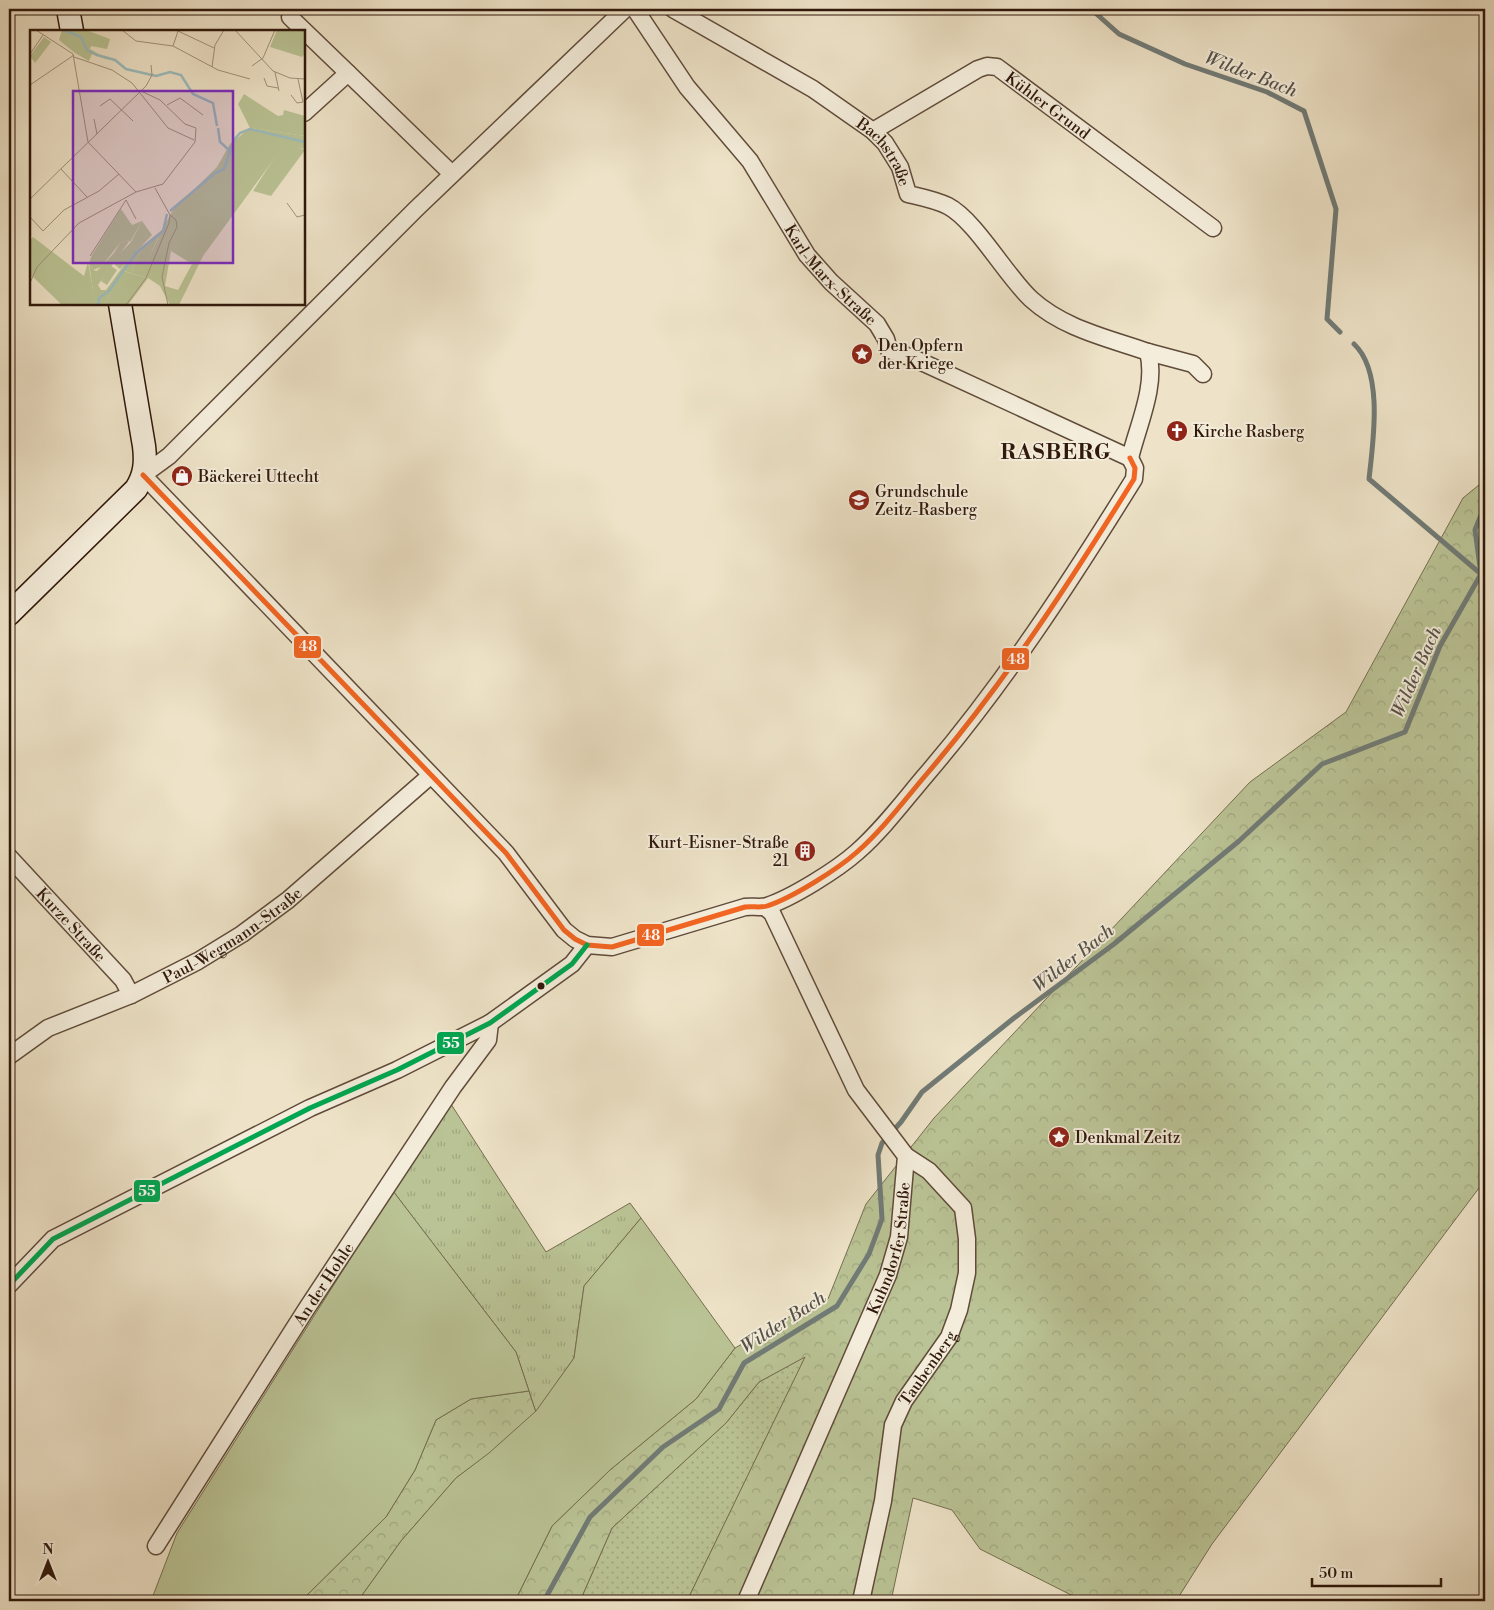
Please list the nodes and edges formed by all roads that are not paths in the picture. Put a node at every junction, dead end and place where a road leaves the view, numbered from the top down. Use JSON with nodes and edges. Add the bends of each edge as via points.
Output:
{"nodes":[{"id":1,"x":68,"y":9,"type":"edge"},
{"id":2,"x":626,"y":9,"type":"edge"},
{"id":3,"x":635,"y":9,"type":"edge"},
{"id":4,"x":673,"y":9,"type":"edge"},
{"id":5,"x":290,"y":18,"type":"dead end"},
{"id":6,"x":72,"y":30,"type":"edge"},
{"id":7,"x":303,"y":30,"type":"edge"},
{"id":8,"x":305,"y":32,"type":"edge"},
{"id":9,"x":348,"y":73,"type":"junction"},
{"id":10,"x":305,"y":112,"type":"edge"},
{"id":11,"x":872,"y":132,"type":"junction"},
{"id":12,"x":452,"y":174,"type":"junction"},
{"id":13,"x":1213,"y":228,"type":"dead end"},
{"id":14,"x":120,"y":305,"type":"edge"},
{"id":15,"x":1148,"y":352,"type":"junction"},
{"id":16,"x":1203,"y":374,"type":"dead end"},
{"id":17,"x":1130,"y":458,"type":"junction"},
{"id":18,"x":143,"y":475,"type":"junction"},
{"id":19,"x":9,"y":614,"type":"edge"},
{"id":20,"x":430,"y":776,"type":"junction"},
{"id":21,"x":9,"y":857,"type":"edge"},
{"id":22,"x":765,"y":907,"type":"junction"},
{"id":23,"x":587,"y":944,"type":"junction"},
{"id":24,"x":131,"y":994,"type":"junction"},
{"id":25,"x":490,"y":1023,"type":"junction"},
{"id":26,"x":9,"y":1056,"type":"edge"},
{"id":27,"x":902,"y":1150,"type":"junction"},
{"id":28,"x":9,"y":1285,"type":"edge"},
{"id":29,"x":156,"y":1546,"type":"dead end"},
{"id":30,"x":746,"y":1601,"type":"edge"},
{"id":31,"x":861,"y":1601,"type":"edge"}],
"edges":[{"from":1,"to":6,"type":"street"},
{"from":2,"to":12,"type":"street"},
{"from":3,"to":17,"type":"street","name":"Karl-Marx-Straße","via":[[687,88],[750,161],[807,255],[830,282],[877,324],[890,350],[914,358]]},
{"from":4,"to":11,"type":"street","name":"Bachstraße","via":[[812,89]]},
{"from":5,"to":7,"type":"street"},
{"from":8,"to":9,"type":"street"},
{"from":9,"to":10,"type":"street"},
{"from":9,"to":12,"type":"street"},
{"from":11,"to":13,"type":"street","name":"Kühler Grund","via":[[978,69],[997,67]]},
{"from":11,"to":15,"type":"street","name":"Bachstraße","via":[[885,143],[900,167],[908,194],[950,207],[964,219],[1030,298],[1046,311],[1081,329]]},
{"from":12,"to":18,"type":"street","via":[[169,456]]},
{"from":14,"to":18,"type":"street","via":[[144,446]]},
{"from":15,"to":16,"type":"street","name":"Bachstraße","via":[[1193,364]]},
{"from":15,"to":17,"type":"street","via":[[1150,381]]},
{"from":17,"to":22,"type":"street","via":[[1135,468],[1134,479],[1102,531],[1059,598],[956,740],[856,853],[810,884]]},
{"from":18,"to":19,"type":"street","via":[[136,489]]},
{"from":18,"to":20,"type":"street"},
{"from":20,"to":23,"type":"street","via":[[514,862],[564,930]]},
{"from":20,"to":24,"type":"street","name":"Paul-Wegmann-Straße","via":[[266,917],[211,954]]},
{"from":21,"to":24,"type":"street","name":"Kurze Straße","via":[[123,980]]},
{"from":22,"to":23,"type":"street","via":[[745,907],[622,945],[601,947]]},
{"from":22,"to":27,"type":"street","via":[[772,913],[848,1075],[867,1107]]},
{"from":23,"to":25,"type":"street","via":[[572,964]]},
{"from":24,"to":26,"type":"street","name":"Paul-Wegmann-Straße","via":[[48,1028]]},
{"from":25,"to":28,"type":"street","via":[[397,1070],[310,1108],[53,1239]]},
{"from":25,"to":29,"type":"street","name":"An der Hohle","via":[[488,1040],[453,1087],[307,1308]]},
{"from":27,"to":30,"type":"street","name":"Kuhndorfer Straße","via":[[899,1237],[888,1276]]},
{"from":27,"to":31,"type":"street","name":"Taubenberg","via":[[929,1171],[963,1208],[967,1273],[949,1338],[904,1401],[893,1425],[883,1501]]}]}
